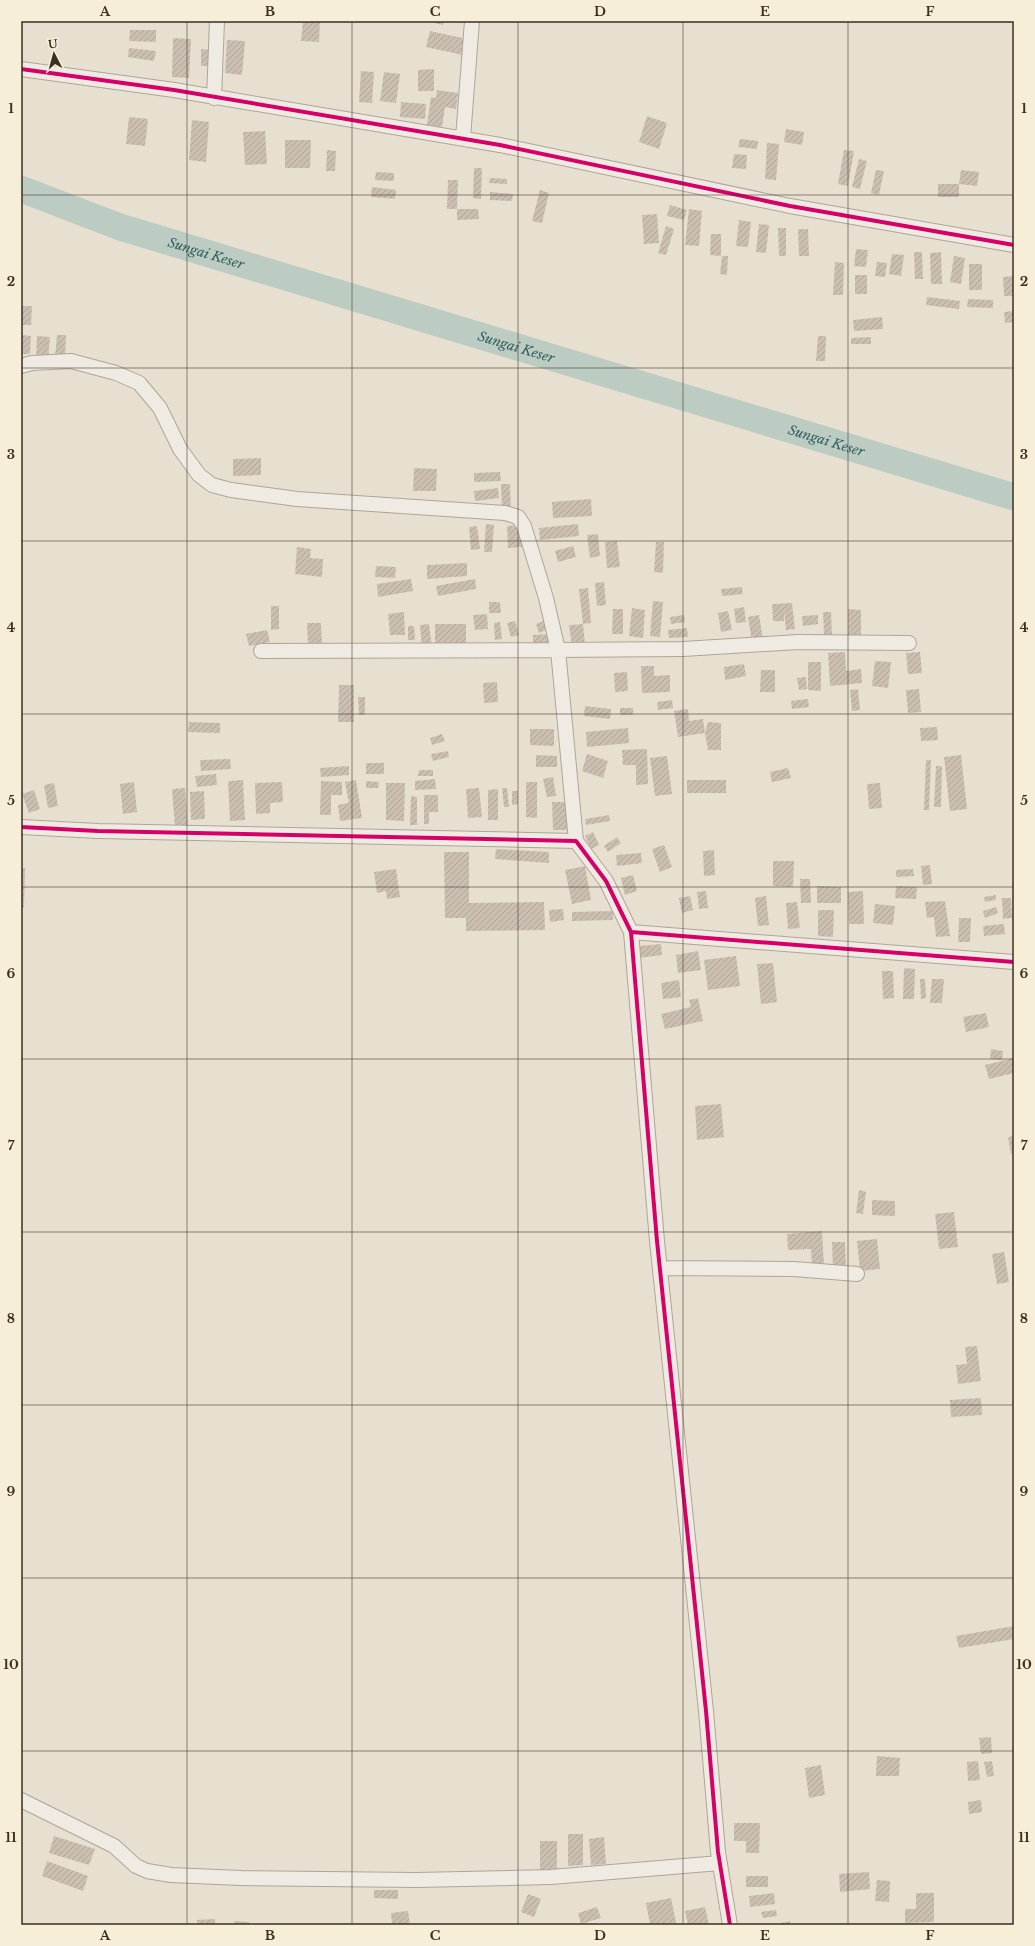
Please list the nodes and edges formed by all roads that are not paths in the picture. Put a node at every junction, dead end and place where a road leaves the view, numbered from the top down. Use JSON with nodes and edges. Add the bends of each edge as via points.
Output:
{"nodes":[{"id":1,"x":217,"y":21,"type":"edge"},
{"id":2,"x":472,"y":21,"type":"edge"},
{"id":3,"x":21,"y":70,"type":"edge"},
{"id":4,"x":214,"y":98,"type":"junction"},
{"id":5,"x":463,"y":138,"type":"junction"},
{"id":6,"x":1014,"y":245,"type":"edge"},
{"id":7,"x":21,"y":366,"type":"edge"},
{"id":8,"x":908,"y":643,"type":"dead end"},
{"id":9,"x":558,"y":650,"type":"junction"},
{"id":10,"x":261,"y":651,"type":"dead end"},
{"id":11,"x":21,"y":827,"type":"edge"},
{"id":12,"x":576,"y":841,"type":"junction"},
{"id":13,"x":631,"y":932,"type":"junction"},
{"id":14,"x":1014,"y":962,"type":"edge"},
{"id":15,"x":660,"y":1268,"type":"junction"},
{"id":16,"x":857,"y":1274,"type":"dead end"},
{"id":17,"x":21,"y":1800,"type":"edge"},
{"id":18,"x":720,"y":1863,"type":"junction"},
{"id":19,"x":730,"y":1925,"type":"edge"}],
"edges":[{"from":1,"to":4,"type":"street"},
{"from":2,"to":5,"type":"street"},
{"from":3,"to":4,"type":"street","via":[[174,90]]},
{"from":4,"to":5,"type":"street"},
{"from":5,"to":6,"type":"street","via":[[790,206]]},
{"from":7,"to":9,"type":"street","via":[[71,361],[116,373],[139,383],[160,408],[180,449],[199,475],[212,485],[231,490],[297,498],[504,513],[518,517],[524,526],[546,598]]},
{"from":8,"to":9,"type":"street","via":[[798,642],[683,649]]},
{"from":9,"to":10,"type":"street"},
{"from":9,"to":12,"type":"street"},
{"from":11,"to":12,"type":"street","via":[[98,831]]},
{"from":12,"to":13,"type":"street","via":[[606,880]]},
{"from":13,"to":14,"type":"street"},
{"from":13,"to":15,"type":"street"},
{"from":15,"to":16,"type":"street","via":[[734,1267]]},
{"from":15,"to":18,"type":"street"},
{"from":17,"to":18,"type":"street","via":[[114,1846],[136,1866],[147,1871],[171,1875],[416,1880],[551,1878]]},
{"from":18,"to":19,"type":"street"}]}
